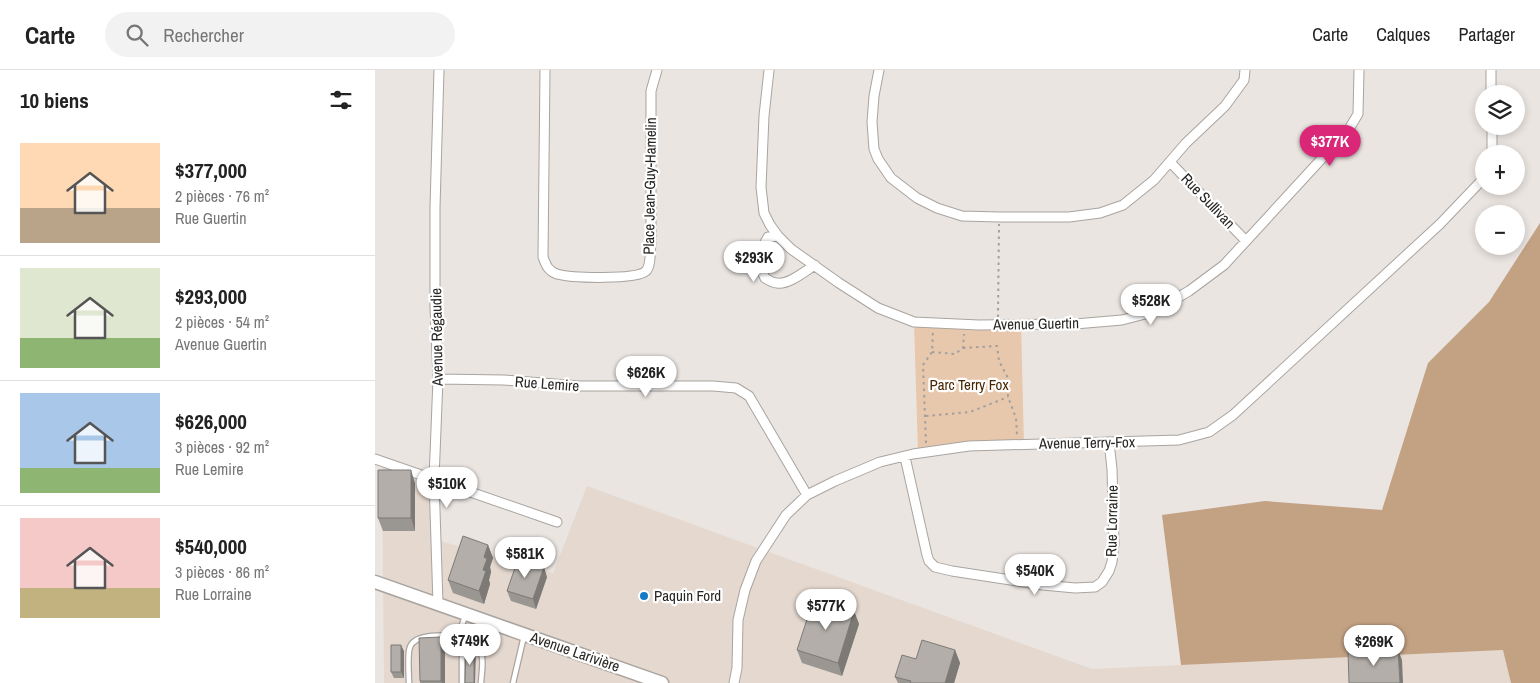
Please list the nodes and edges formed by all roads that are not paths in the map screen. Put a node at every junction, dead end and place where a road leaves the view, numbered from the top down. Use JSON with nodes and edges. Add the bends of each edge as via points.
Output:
{"nodes":[{"id":1,"x":439,"y":70,"type":"edge"},
{"id":2,"x":545,"y":70,"type":"edge"},
{"id":3,"x":657,"y":70,"type":"edge"},
{"id":4,"x":769,"y":70,"type":"edge"},
{"id":5,"x":879,"y":70,"type":"edge"},
{"id":6,"x":1245,"y":70,"type":"edge"},
{"id":7,"x":1359,"y":70,"type":"edge"},
{"id":8,"x":1491,"y":70,"type":"edge"},
{"id":9,"x":1491,"y":85,"type":"edge"},
{"id":10,"x":1169,"y":162,"type":"junction"},
{"id":11,"x":1475,"y":187,"type":"edge"},
{"id":12,"x":778,"y":236,"type":"junction"},
{"id":13,"x":1247,"y":241,"type":"junction"},
{"id":14,"x":815,"y":265,"type":"junction"},
{"id":15,"x":438,"y":379,"type":"junction"},
{"id":16,"x":1109,"y":442,"type":"junction"},
{"id":17,"x":905,"y":457,"type":"junction"},
{"id":18,"x":375,"y":459,"type":"edge"},
{"id":19,"x":434,"y":479,"type":"junction"},
{"id":20,"x":807,"y":495,"type":"junction"},
{"id":21,"x":557,"y":522,"type":"dead end"},
{"id":22,"x":375,"y":582,"type":"edge"},
{"id":23,"x":438,"y":604,"type":"junction"},
{"id":24,"x":465,"y":614,"type":"junction"},
{"id":25,"x":524,"y":634,"type":"junction"},
{"id":26,"x":462,"y":636,"type":"junction"},
{"id":27,"x":420,"y":638,"type":"junction"},
{"id":28,"x":462,"y":644,"type":"junction"},
{"id":29,"x":420,"y":647,"type":"edge"},
{"id":30,"x":409,"y":683,"type":"edge"},
{"id":31,"x":462,"y":683,"type":"edge"},
{"id":32,"x":481,"y":683,"type":"edge"},
{"id":33,"x":513,"y":683,"type":"edge"},
{"id":34,"x":662,"y":683,"type":"edge"},
{"id":35,"x":734,"y":683,"type":"edge"}],
"edges":[{"from":1,"to":15,"type":"street","name":"Avenue Régaudie","via":[[435,207]]},
{"from":2,"to":3,"type":"street","name":"Place Jean-Guy-Hamelin","via":[[543,257],[547,268],[557,274],[582,276],[628,276],[645,272],[649,267],[651,91]]},
{"from":4,"to":12,"type":"street","name":"Avenue Guertin","via":[[763,116],[761,187],[764,213]]},
{"from":5,"to":10,"type":"street","via":[[873,122],[874,149],[878,159],[891,178],[917,198],[942,210],[962,216],[999,217],[1069,217],[1100,213],[1123,205],[1142,191]]},
{"from":6,"to":10,"type":"street","via":[[1244,80],[1225,106]]},
{"from":7,"to":13,"type":"street","name":"Avenue Guertin","via":[[1358,114],[1349,129]]},
{"from":8,"to":9,"type":"street"},
{"from":10,"to":13,"type":"street","name":"Rue Sullivan"},
{"from":11,"to":16,"type":"street","name":"Avenue Terry-Fox","via":[[1440,224],[1233,415],[1209,432],[1179,440]]},
{"from":12,"to":14,"type":"street","name":"Avenue Guertin"},
{"from":12,"to":14,"type":"street","via":[[768,237],[759,254],[765,278],[776,284],[782,283]]},
{"from":13,"to":14,"type":"street","name":"Avenue Guertin","via":[[1223,265],[1189,291],[1153,312],[1122,320],[1075,324],[913,322],[878,308]]},
{"from":15,"to":19,"type":"street","name":"Avenue Régaudie"},
{"from":15,"to":20,"type":"street","name":"Rue Lemire","via":[[580,386],[736,388],[749,396]]},
{"from":16,"to":17,"type":"street","name":"Avenue Terry-Fox","via":[[969,446]]},
{"from":16,"to":17,"type":"street","name":"Rue Lorraine","via":[[1112,562],[1102,582],[1087,588],[1043,585],[935,567],[927,555]]},
{"from":17,"to":20,"type":"street","name":"Avenue Terry-Fox","via":[[880,462]]},
{"from":18,"to":19,"type":"street"},
{"from":19,"to":21,"type":"street"},
{"from":19,"to":23,"type":"street","name":"Avenue Régaudie"},
{"from":20,"to":35,"type":"street","name":"Avenue Terry-Fox","via":[[786,515],[753,568],[739,620]]},
{"from":22,"to":23,"type":"main road","name":"Avenue Larivière"},
{"from":23,"to":24,"type":"main road","name":"Avenue Larivière"},
{"from":24,"to":25,"type":"main road","name":"Avenue Larivière"},
{"from":24,"to":26,"type":"lane"},
{"from":25,"to":33,"type":"lane"},
{"from":25,"to":34,"type":"main road","name":"Avenue Larivière"},
{"from":26,"to":27,"type":"lane"},
{"from":26,"to":28,"type":"lane"},
{"from":27,"to":29,"type":"lane"},
{"from":27,"to":30,"type":"lane","via":[[410,647]]},
{"from":28,"to":31,"type":"lane"},
{"from":28,"to":32,"type":"lane","via":[[479,648]]}]}
